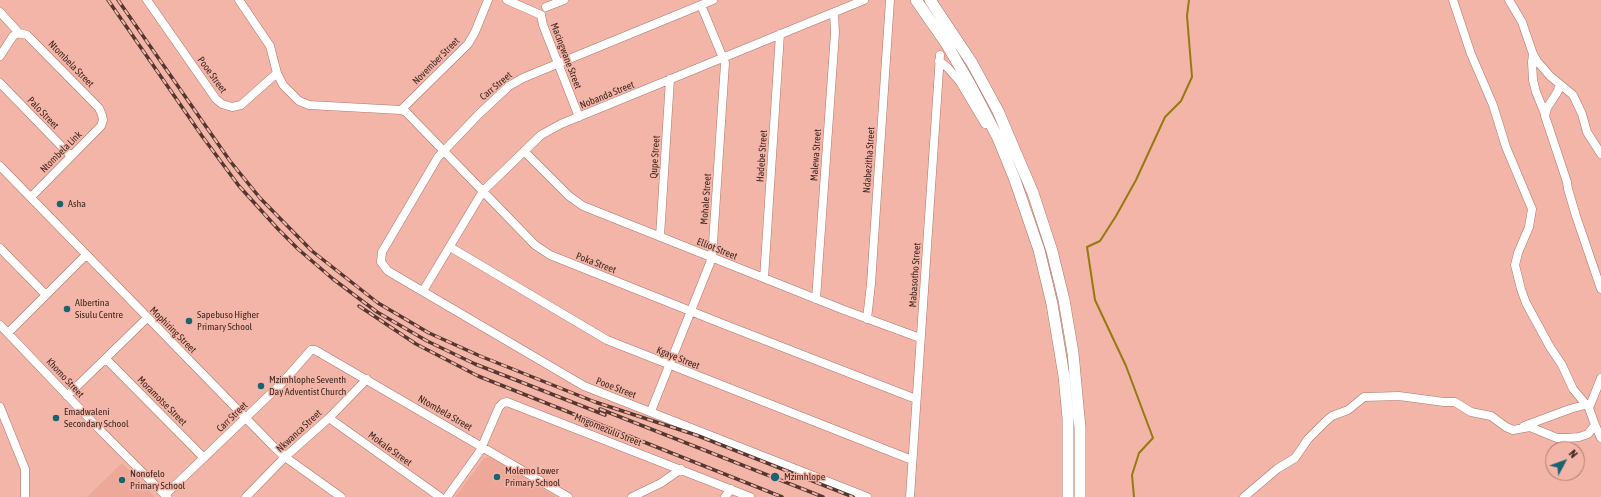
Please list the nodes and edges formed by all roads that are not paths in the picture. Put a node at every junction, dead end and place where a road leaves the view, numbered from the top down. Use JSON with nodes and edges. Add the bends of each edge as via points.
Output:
{"nodes":[{"id":1,"x":147,"y":0,"type":"edge"},
{"id":2,"x":239,"y":0,"type":"edge"},
{"id":3,"x":488,"y":0,"type":"edge"},
{"id":4,"x":507,"y":0,"type":"edge"},
{"id":5,"x":564,"y":0,"type":"edge"},
{"id":6,"x":713,"y":0,"type":"edge"},
{"id":7,"x":864,"y":0,"type":"edge"},
{"id":8,"x":916,"y":0,"type":"edge"},
{"id":9,"x":930,"y":0,"type":"edge"},
{"id":10,"x":1453,"y":0,"type":"edge"},
{"id":11,"x":1509,"y":0,"type":"edge"},
{"id":12,"x":890,"y":2,"type":"edge"},
{"id":13,"x":548,"y":4,"type":"edge"},
{"id":14,"x":701,"y":5,"type":"junction"},
{"id":15,"x":0,"y":12,"type":"edge"},
{"id":16,"x":834,"y":13,"type":"junction"},
{"id":17,"x":541,"y":15,"type":"junction"},
{"id":18,"x":17,"y":34,"type":"junction"},
{"id":19,"x":780,"y":34,"type":"junction"},
{"id":20,"x":1533,"y":54,"type":"junction"},
{"id":21,"x":0,"y":56,"type":"edge"},
{"id":22,"x":723,"y":58,"type":"junction"},
{"id":23,"x":558,"y":64,"type":"junction"},
{"id":24,"x":277,"y":73,"type":"junction"},
{"id":25,"x":670,"y":80,"type":"junction"},
{"id":26,"x":0,"y":83,"type":"edge"},
{"id":27,"x":1559,"y":84,"type":"junction"},
{"id":28,"x":401,"y":110,"type":"junction"},
{"id":29,"x":1545,"y":114,"type":"junction"},
{"id":30,"x":579,"y":117,"type":"junction"},
{"id":31,"x":103,"y":120,"type":"joint"},
{"id":32,"x":998,"y":138,"type":"junction"},
{"id":33,"x":443,"y":150,"type":"junction"},
{"id":34,"x":524,"y":151,"type":"junction"},
{"id":35,"x":1601,"y":154,"type":"edge"},
{"id":36,"x":71,"y":156,"type":"junction"},
{"id":37,"x":0,"y":166,"type":"edge"},
{"id":38,"x":483,"y":191,"type":"junction"},
{"id":39,"x":31,"y":197,"type":"junction"},
{"id":40,"x":660,"y":236,"type":"junction"},
{"id":41,"x":450,"y":247,"type":"junction"},
{"id":42,"x":0,"y":248,"type":"edge"},
{"id":43,"x":86,"y":255,"type":"junction"},
{"id":44,"x":712,"y":258,"type":"junction"},
{"id":45,"x":380,"y":259,"type":"joint"},
{"id":46,"x":764,"y":278,"type":"junction"},
{"id":47,"x":1601,"y":290,"type":"edge"},
{"id":48,"x":423,"y":291,"type":"junction"},
{"id":49,"x":46,"y":295,"type":"junction"},
{"id":50,"x":816,"y":299,"type":"junction"},
{"id":51,"x":692,"y":311,"type":"junction"},
{"id":52,"x":147,"y":318,"type":"junction"},
{"id":53,"x":867,"y":319,"type":"junction"},
{"id":54,"x":0,"y":325,"type":"edge"},
{"id":55,"x":8,"y":333,"type":"junction"},
{"id":56,"x":920,"y":338,"type":"junction"},
{"id":57,"x":311,"y":350,"type":"joint"},
{"id":58,"x":106,"y":358,"type":"junction"},
{"id":59,"x":669,"y":365,"type":"junction"},
{"id":60,"x":1601,"y":378,"type":"edge"},
{"id":61,"x":367,"y":379,"type":"junction"},
{"id":62,"x":67,"y":396,"type":"junction"},
{"id":63,"x":916,"y":399,"type":"junction"},
{"id":64,"x":1588,"y":405,"type":"junction"},
{"id":65,"x":0,"y":407,"type":"edge"},
{"id":66,"x":651,"y":411,"type":"junction"},
{"id":67,"x":245,"y":418,"type":"junction"},
{"id":68,"x":329,"y":418,"type":"junction"},
{"id":69,"x":1595,"y":425,"type":"junction"},
{"id":70,"x":1522,"y":428,"type":"junction"},
{"id":71,"x":1601,"y":438,"type":"edge"},
{"id":72,"x":482,"y":446,"type":"junction"},
{"id":73,"x":285,"y":457,"type":"junction"},
{"id":74,"x":204,"y":458,"type":"junction"},
{"id":75,"x":912,"y":460,"type":"junction"},
{"id":76,"x":681,"y":470,"type":"junction"},
{"id":77,"x":731,"y":489,"type":"junction"},
{"id":78,"x":166,"y":496,"type":"edge"},
{"id":79,"x":25,"y":497,"type":"edge"},
{"id":80,"x":246,"y":497,"type":"edge"},
{"id":81,"x":341,"y":497,"type":"edge"},
{"id":82,"x":440,"y":497,"type":"edge"},
{"id":83,"x":447,"y":497,"type":"edge"},
{"id":84,"x":568,"y":497,"type":"edge"},
{"id":85,"x":632,"y":497,"type":"edge"},
{"id":86,"x":725,"y":497,"type":"edge"},
{"id":87,"x":750,"y":497,"type":"edge"},
{"id":88,"x":867,"y":497,"type":"edge"},
{"id":89,"x":910,"y":497,"type":"edge"},
{"id":90,"x":1068,"y":497,"type":"edge"},
{"id":91,"x":1080,"y":497,"type":"edge"},
{"id":92,"x":1244,"y":497,"type":"edge"}],
"edges":[{"from":1,"to":24,"type":"street","name":"Pooe Street","via":[[222,104],[232,107],[242,105]]},
{"from":2,"to":24,"type":"street","via":[[270,46]]},
{"from":3,"to":28,"type":"street","name":"November Street","via":[[468,44]]},
{"from":4,"to":17,"type":"street","name":"Macingwane Street"},
{"from":5,"to":13,"type":"street"},
{"from":6,"to":14,"type":"street","name":"Carr Street"},
{"from":7,"to":16,"type":"street","name":"Nobanda Street"},
{"from":8,"to":32,"type":"main road","via":[[946,43]]},
{"from":9,"to":91,"type":"main road","via":[[972,62],[998,111],[1033,192],[1052,251],[1073,353],[1080,428]]},
{"from":10,"to":64,"type":"street","via":[[1471,54],[1532,209],[1529,227],[1515,265],[1521,289],[1526,303],[1573,389]]},
{"from":11,"to":20,"type":"street","via":[[1522,22]]},
{"from":12,"to":53,"type":"street","name":"Ndabezitha Street"},
{"from":13,"to":17,"type":"street"},
{"from":14,"to":22,"type":"street","name":"Mohale Street"},
{"from":14,"to":23,"type":"street","name":"Carr Street"},
{"from":15,"to":18,"type":"street","name":"Ntombela Street"},
{"from":16,"to":19,"type":"street","name":"Nobanda Street"},
{"from":16,"to":50,"type":"street","name":"Malewa Street","via":[[835,33]]},
{"from":17,"to":23,"type":"street","name":"Macingwane Street"},
{"from":18,"to":21,"type":"street","via":[[10,38]]},
{"from":18,"to":31,"type":"street","name":"Ntombela Street","via":[[29,36],[99,108]]},
{"from":19,"to":22,"type":"street","name":"Nobanda Street"},
{"from":19,"to":46,"type":"street","name":"Hadebe Street"},
{"from":20,"to":27,"type":"street","via":[[1541,67]]},
{"from":20,"to":29,"type":"street","via":[[1533,80]]},
{"from":22,"to":25,"type":"street","name":"Nobanda Street"},
{"from":22,"to":44,"type":"street","name":"Mohale Street","via":[[725,71]]},
{"from":23,"to":30,"type":"street","name":"Macingwane Street"},
{"from":23,"to":33,"type":"street","name":"Carr Street","via":[[509,86]]},
{"from":24,"to":28,"type":"street","via":[[287,91],[308,105]]},
{"from":25,"to":30,"type":"street","name":"Nobanda Street"},
{"from":25,"to":40,"type":"street","name":"Qupe Street"},
{"from":26,"to":36,"type":"street","name":"Palo Street"},
{"from":27,"to":29,"type":"street","via":[[1558,91]]},
{"from":27,"to":35,"type":"street","via":[[1572,95],[1582,114],[1587,132]]},
{"from":28,"to":33,"type":"street","name":"Poka Street"},
{"from":29,"to":47,"type":"street"},
{"from":30,"to":34,"type":"street","name":"Nobanda Street","via":[[551,128]]},
{"from":31,"to":36,"type":"street","name":"Ntombela Link","via":[[101,126]]},
{"from":32,"to":56,"type":"street","name":"Mabasotho Street","via":[[987,126],[967,92],[939,58]]},
{"from":32,"to":90,"type":"main road","via":[[1026,207],[1052,304],[1068,418]]},
{"from":33,"to":38,"type":"street","name":"Poka Street"},
{"from":33,"to":45,"type":"street","name":"Carr Street"},
{"from":34,"to":38,"type":"street","name":"Nobanda Street"},
{"from":34,"to":40,"type":"street","name":"Elliot Street","via":[[569,196],[583,206]]},
{"from":36,"to":39,"type":"street","name":"Ntombela Link"},
{"from":37,"to":39,"type":"street","name":"Mophiring Street"},
{"from":38,"to":41,"type":"street","name":"Nobanda Street"},
{"from":38,"to":51,"type":"street","name":"Poka Street","via":[[535,244],[550,255]]},
{"from":39,"to":43,"type":"street","name":"Mophiring Street"},
{"from":40,"to":44,"type":"street","name":"Elliot Street"},
{"from":41,"to":48,"type":"street","name":"Nobanda Street"},
{"from":41,"to":59,"type":"street","name":"Kgaye Street","via":[[600,337]]},
{"from":42,"to":49,"type":"street"},
{"from":43,"to":49,"type":"street"},
{"from":43,"to":52,"type":"street","name":"Mophiring Street"},
{"from":44,"to":46,"type":"street","name":"Elliot Street"},
{"from":44,"to":51,"type":"street","name":"Mohale Street"},
{"from":45,"to":48,"type":"street","name":"Pooe Street","via":[[388,271]]},
{"from":46,"to":50,"type":"street","name":"Elliot Street"},
{"from":48,"to":66,"type":"street","name":"Pooe Street","via":[[569,378],[598,392]]},
{"from":49,"to":55,"type":"street"},
{"from":50,"to":53,"type":"street","name":"Elliot Street"},
{"from":51,"to":59,"type":"street","name":"Mohale Street"},
{"from":51,"to":63,"type":"street","name":"Poka Street"},
{"from":52,"to":58,"type":"street"},
{"from":52,"to":67,"type":"street","name":"Mophiring Street"},
{"from":53,"to":56,"type":"street","name":"Elliot Street"},
{"from":54,"to":55,"type":"street","name":"Khomo Street"},
{"from":55,"to":62,"type":"street","name":"Khomo Street"},
{"from":56,"to":63,"type":"street","name":"Mabasotho Street"},
{"from":57,"to":61,"type":"street","name":"Ntombela Street","via":[[317,350]]},
{"from":57,"to":67,"type":"street","name":"Carr Street","via":[[282,383]]},
{"from":58,"to":62,"type":"street"},
{"from":58,"to":74,"type":"street","name":"Moramotse Street"},
{"from":59,"to":66,"type":"street","name":"Mohale Street"},
{"from":59,"to":75,"type":"street","name":"Kgaye Street"},
{"from":60,"to":64,"type":"street"},
{"from":61,"to":68,"type":"street","name":"Nkwanca Street"},
{"from":61,"to":72,"type":"street","name":"Ntombela Street"},
{"from":62,"to":78,"type":"street","name":"Khomo Street"},
{"from":63,"to":75,"type":"street","name":"Mabasotho Street"},
{"from":64,"to":69,"type":"street"},
{"from":64,"to":70,"type":"street"},
{"from":65,"to":79,"type":"street","via":[[25,469]]},
{"from":66,"to":88,"type":"street","name":"Pooe Street"},
{"from":67,"to":73,"type":"street","name":"Mophiring Street"},
{"from":67,"to":74,"type":"street","name":"Carr Street"},
{"from":68,"to":73,"type":"street","name":"Nkwanca Street"},
{"from":68,"to":82,"type":"street","name":"Mokale Street"},
{"from":69,"to":70,"type":"street","via":[[1588,434],[1568,438],[1557,438],[1530,427]]},
{"from":69,"to":71,"type":"street"},
{"from":70,"to":92,"type":"street","via":[[1513,430],[1491,416],[1471,412],[1455,402],[1399,396],[1364,397],[1348,410],[1332,416],[1308,439],[1295,458],[1277,469]]},
{"from":72,"to":76,"type":"street","name":"Mngomezulu Street","via":[[499,407],[504,402],[510,402]]},
{"from":72,"to":83,"type":"street","name":"Mngomezulu Street"},
{"from":72,"to":84,"type":"street","name":"Ntombela Street"},
{"from":73,"to":80,"type":"street","name":"Nkwanca Street"},
{"from":73,"to":81,"type":"street","name":"Mophiring Street"},
{"from":74,"to":78,"type":"street","name":"Carr Street"},
{"from":75,"to":89,"type":"street","name":"Mabasotho Street"},
{"from":76,"to":77,"type":"street","name":"Mngomezulu Street"},
{"from":76,"to":85,"type":"street"},
{"from":77,"to":86,"type":"street"},
{"from":77,"to":87,"type":"street","name":"Mngomezulu Street"}]}
